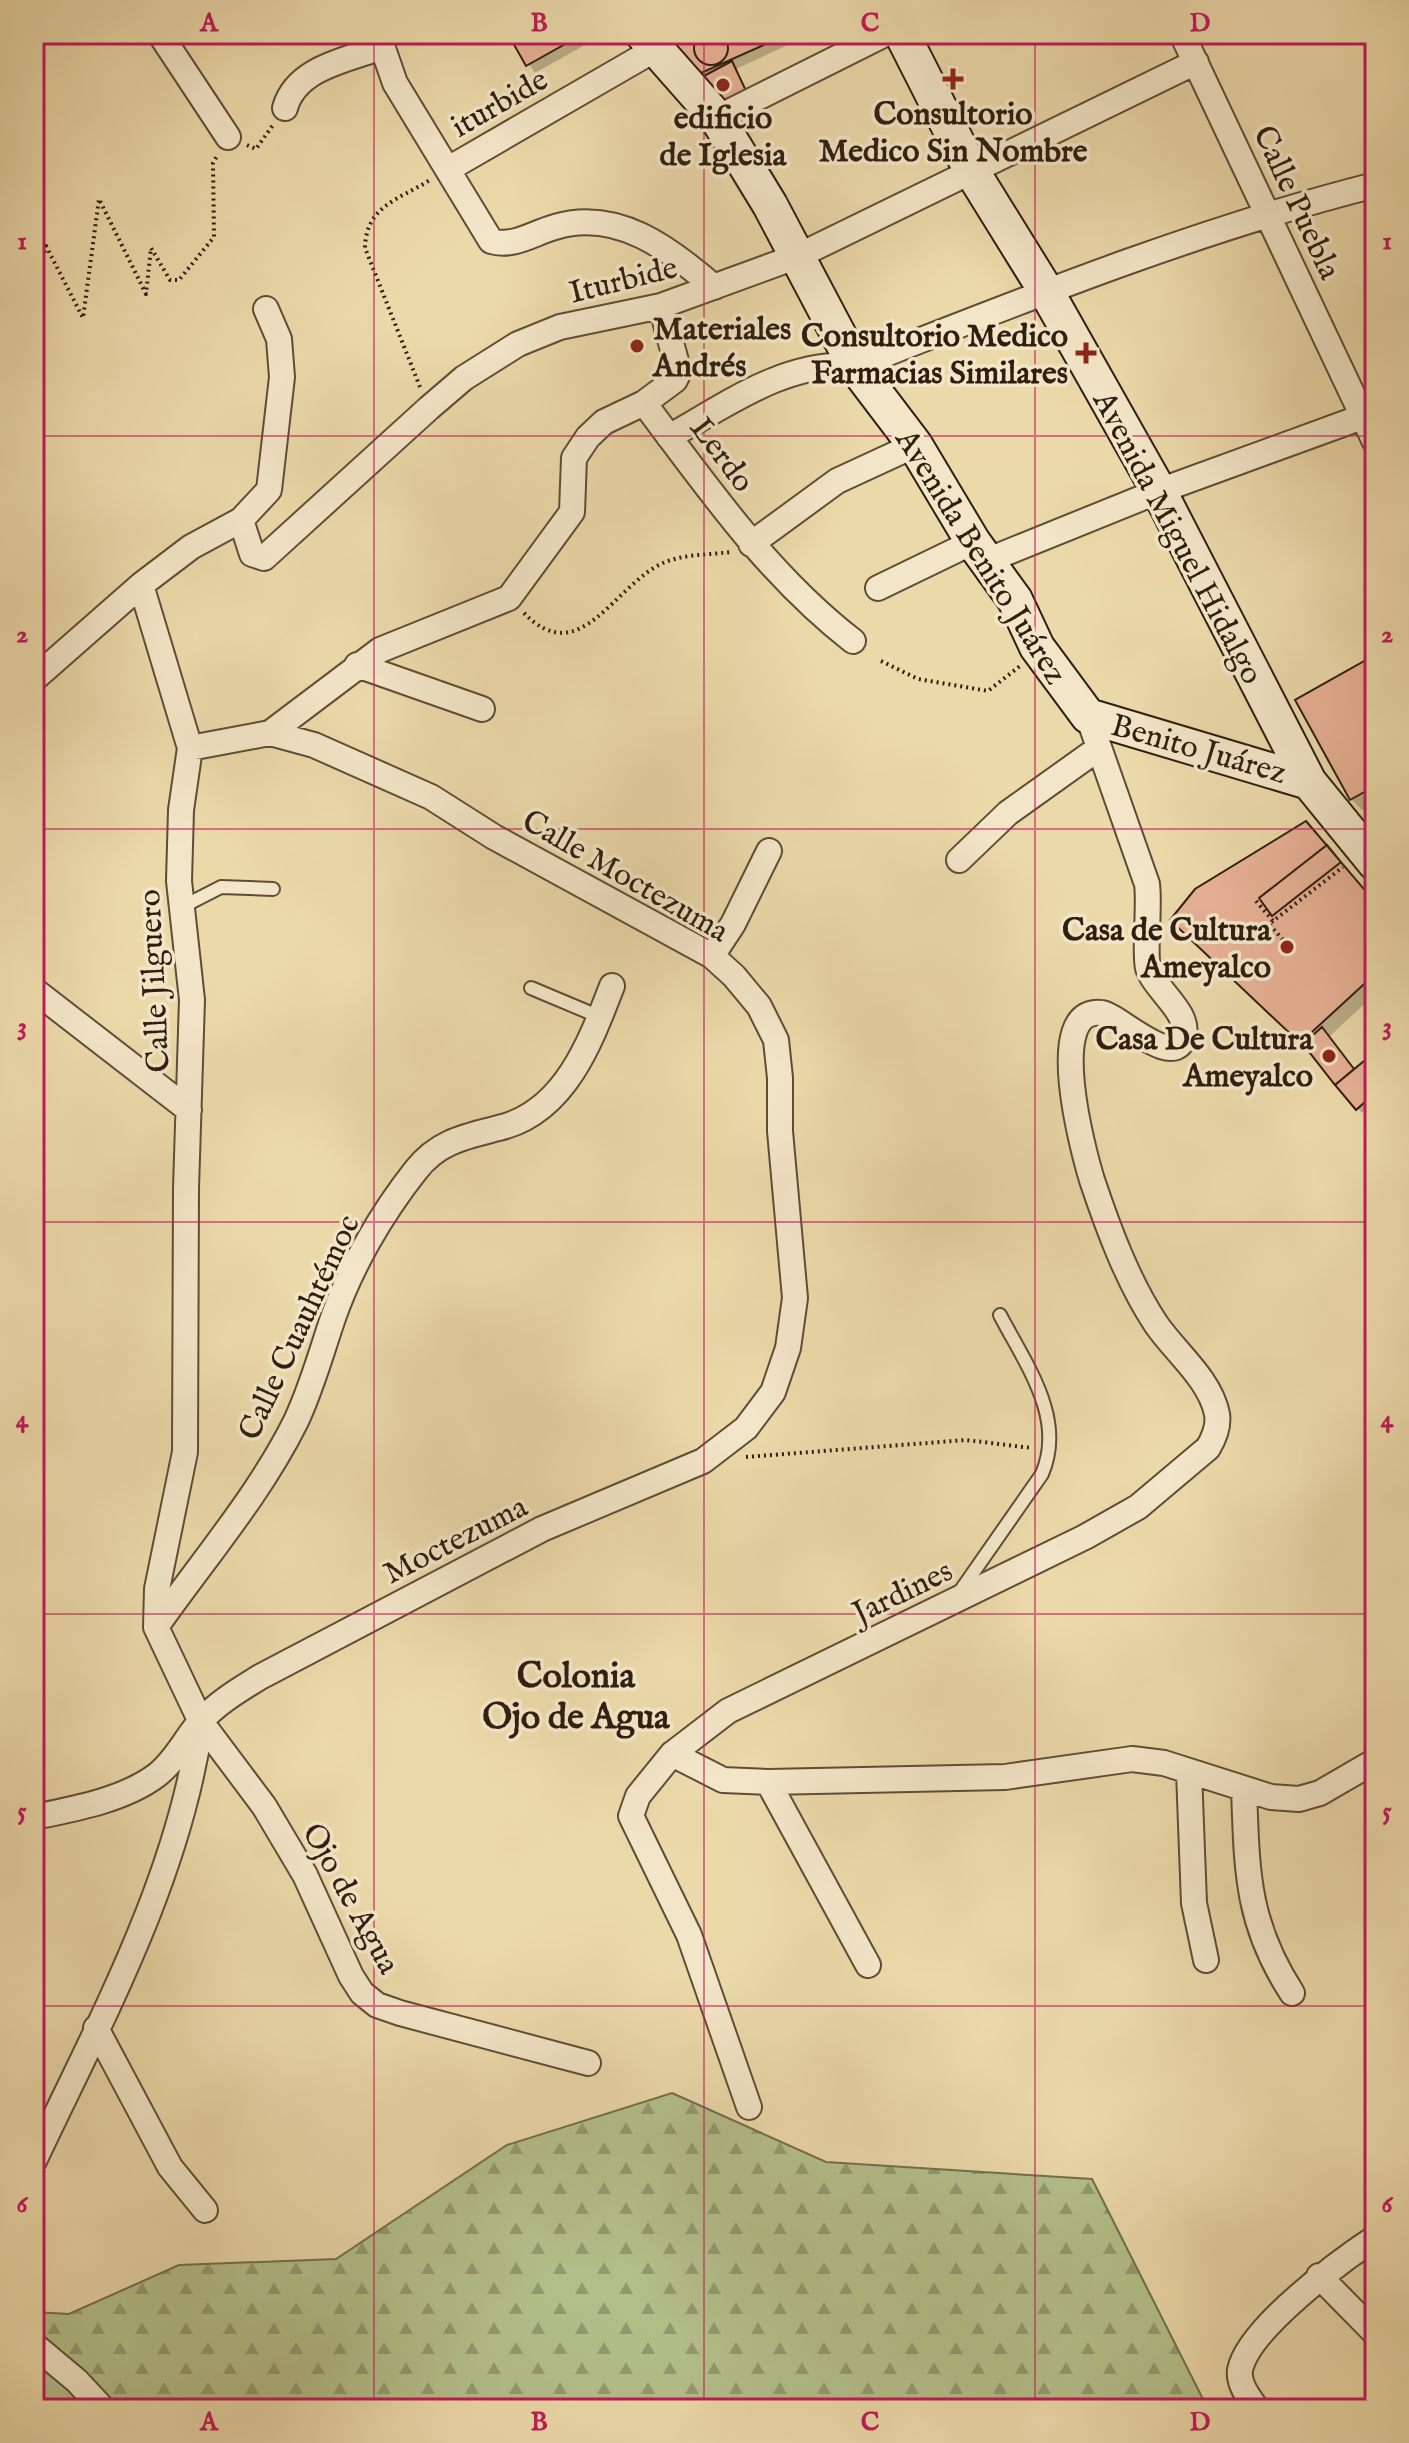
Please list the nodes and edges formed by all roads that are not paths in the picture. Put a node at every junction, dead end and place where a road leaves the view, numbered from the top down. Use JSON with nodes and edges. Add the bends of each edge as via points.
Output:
{"nodes":[{"id":1,"x":160,"y":34,"type":"edge"},
{"id":2,"x":885,"y":34,"type":"edge"},
{"id":3,"x":902,"y":34,"type":"edge"},
{"id":4,"x":1182,"y":34,"type":"edge"},
{"id":5,"x":380,"y":41,"type":"edge"},
{"id":6,"x":649,"y":42,"type":"edge"},
{"id":7,"x":1196,"y":62,"type":"junction"},
{"id":8,"x":285,"y":108,"type":"road end"},
{"id":9,"x":717,"y":118,"type":"junction"},
{"id":10,"x":228,"y":137,"type":"road end"},
{"id":11,"x":450,"y":168,"type":"junction"},
{"id":12,"x":971,"y":170,"type":"junction"},
{"id":13,"x":1375,"y":185,"type":"edge"},
{"id":14,"x":1267,"y":212,"type":"junction"},
{"id":15,"x":798,"y":256,"type":"junction"},
{"id":16,"x":714,"y":287,"type":"junction"},
{"id":17,"x":1046,"y":291,"type":"junction"},
{"id":18,"x":661,"y":306,"type":"junction"},
{"id":19,"x":266,"y":309,"type":"dead end"},
{"id":20,"x":855,"y":366,"type":"junction"},
{"id":21,"x":644,"y":403,"type":"junction"},
{"id":22,"x":1362,"y":417,"type":"junction"},
{"id":23,"x":669,"y":437,"type":"junction"},
{"id":24,"x":1375,"y":442,"type":"edge"},
{"id":25,"x":915,"y":445,"type":"junction"},
{"id":26,"x":1159,"y":491,"type":"junction"},
{"id":27,"x":241,"y":520,"type":"junction"},
{"id":28,"x":751,"y":544,"type":"junction"},
{"id":29,"x":979,"y":552,"type":"junction"},
{"id":30,"x":141,"y":585,"type":"junction"},
{"id":31,"x":878,"y":588,"type":"dead end"},
{"id":32,"x":853,"y":641,"type":"dead end"},
{"id":33,"x":357,"y":665,"type":"junction"},
{"id":34,"x":34,"y":679,"type":"edge"},
{"id":35,"x":482,"y":709,"type":"dead end"},
{"id":36,"x":1094,"y":732,"type":"junction"},
{"id":37,"x":270,"y":733,"type":"junction"},
{"id":38,"x":190,"y":748,"type":"junction"},
{"id":39,"x":1309,"y":782,"type":"junction"},
{"id":40,"x":769,"y":851,"type":"dead end"},
{"id":41,"x":959,"y":860,"type":"dead end"},
{"id":42,"x":1360,"y":865,"type":"edge"},
{"id":43,"x":273,"y":889,"type":"dead end"},
{"id":44,"x":182,"y":907,"type":"junction"},
{"id":45,"x":712,"y":956,"type":"junction"},
{"id":46,"x":612,"y":986,"type":"dead end"},
{"id":47,"x":531,"y":988,"type":"dead end"},
{"id":48,"x":34,"y":990,"type":"edge"},
{"id":49,"x":600,"y":1017,"type":"junction"},
{"id":50,"x":189,"y":1110,"type":"junction"},
{"id":51,"x":1000,"y":1315,"type":"dead end"},
{"id":52,"x":746,"y":1428,"type":"joint"},
{"id":53,"x":953,"y":1602,"type":"junction"},
{"id":54,"x":156,"y":1627,"type":"junction"},
{"id":55,"x":201,"y":1722,"type":"junction"},
{"id":56,"x":672,"y":1754,"type":"junction"},
{"id":57,"x":1375,"y":1761,"type":"edge"},
{"id":58,"x":1189,"y":1772,"type":"junction"},
{"id":59,"x":768,"y":1782,"type":"junction"},
{"id":60,"x":1244,"y":1789,"type":"junction"},
{"id":61,"x":34,"y":1817,"type":"edge"},
{"id":62,"x":1206,"y":1960,"type":"dead end"},
{"id":63,"x":868,"y":1965,"type":"dead end"},
{"id":64,"x":1292,"y":1993,"type":"dead end"},
{"id":65,"x":96,"y":2028,"type":"junction"},
{"id":66,"x":588,"y":2063,"type":"dead end"},
{"id":67,"x":749,"y":2107,"type":"dead end"},
{"id":68,"x":34,"y":2161,"type":"edge"},
{"id":69,"x":205,"y":2210,"type":"dead end"},
{"id":70,"x":1375,"y":2238,"type":"edge"},
{"id":71,"x":1319,"y":2276,"type":"junction"},
{"id":72,"x":1375,"y":2333,"type":"edge"},
{"id":73,"x":34,"y":2345,"type":"edge"},
{"id":74,"x":103,"y":2409,"type":"edge"},
{"id":75,"x":1257,"y":2409,"type":"edge"}],
"edges":[{"from":1,"to":10,"type":"street"},
{"from":2,"to":9,"type":"street"},
{"from":3,"to":12,"type":"street","name":"Avenida Miguel Hidalgo"},
{"from":4,"to":7,"type":"street","name":"Calle Puebla"},
{"from":5,"to":8,"type":"street","via":[[304,78],[289,92]]},
{"from":5,"to":11,"type":"street","via":[[402,95]]},
{"from":6,"to":9,"type":"street","name":"Avenida Benito Juárez"},
{"from":6,"to":11,"type":"street","name":"iturbide"},
{"from":7,"to":12,"type":"street","name":"Iturbide"},
{"from":7,"to":14,"type":"street","name":"Calle Puebla"},
{"from":9,"to":15,"type":"street","name":"Avenida Benito Juárez"},
{"from":11,"to":16,"type":"street","via":[[491,241],[502,245],[557,226],[614,226],[636,231],[673,252]]},
{"from":12,"to":15,"type":"street","name":"Iturbide"},
{"from":12,"to":17,"type":"street","name":"Avenida Miguel Hidalgo"},
{"from":13,"to":14,"type":"street"},
{"from":14,"to":17,"type":"street"},
{"from":14,"to":22,"type":"street","name":"Calle Puebla"},
{"from":15,"to":16,"type":"street","name":"Iturbide"},
{"from":15,"to":20,"type":"street","name":"Avenida Benito Juárez"},
{"from":16,"to":18,"type":"street","name":"Iturbide"},
{"from":17,"to":20,"type":"street"},
{"from":17,"to":26,"type":"street","name":"Avenida Miguel Hidalgo"},
{"from":18,"to":21,"type":"street","via":[[679,372]]},
{"from":18,"to":27,"type":"street","name":"Iturbide","via":[[560,327],[518,344],[464,378],[264,558],[252,554]]},
{"from":19,"to":27,"type":"street","via":[[279,339],[282,377],[274,471],[269,490]]},
{"from":20,"to":23,"type":"street","via":[[825,364],[782,378]]},
{"from":20,"to":25,"type":"street","name":"Avenida Benito Juárez"},
{"from":21,"to":23,"type":"street","name":"Lerdo"},
{"from":21,"to":33,"type":"street","via":[[604,422],[588,437],[574,458],[574,503],[566,523],[509,598],[405,637]]},
{"from":22,"to":24,"type":"street","name":"Calle Puebla"},
{"from":22,"to":26,"type":"street"},
{"from":23,"to":28,"type":"street","name":"Lerdo"},
{"from":25,"to":28,"type":"street","via":[[837,481]]},
{"from":25,"to":29,"type":"street","name":"Avenida Benito Juárez"},
{"from":26,"to":29,"type":"street"},
{"from":26,"to":39,"type":"street","name":"Avenida Miguel Hidalgo"},
{"from":27,"to":30,"type":"street","via":[[191,547]]},
{"from":28,"to":32,"type":"street","name":"Lerdo","via":[[812,609]]},
{"from":29,"to":31,"type":"street"},
{"from":29,"to":36,"type":"street","name":"Avenida Benito Juárez","via":[[1015,600],[1037,647]]},
{"from":30,"to":34,"type":"street"},
{"from":30,"to":38,"type":"street"},
{"from":33,"to":35,"type":"street"},
{"from":33,"to":37,"type":"street"},
{"from":36,"to":39,"type":"street","name":"Benito Juárez"},
{"from":36,"to":41,"type":"street"},
{"from":36,"to":53,"type":"street","name":"Jardines","via":[[1147,884],[1148,968],[1183,1022],[1185,1036],[1170,1048],[1156,1046],[1115,1018],[1088,1016],[1076,1027],[1071,1044],[1071,1087],[1092,1179],[1135,1288],[1212,1400],[1215,1435],[1208,1448],[1138,1507]]},
{"from":37,"to":38,"type":"street"},
{"from":37,"to":45,"type":"street","name":"Calle Moctezuma","via":[[314,745],[431,797]]},
{"from":38,"to":44,"type":"street","name":"Calle Jilguero","via":[[181,810]]},
{"from":39,"to":42,"type":"street","name":"Avenida Miguel Hidalgo"},
{"from":40,"to":45,"type":"street"},
{"from":43,"to":44,"type":"lane","via":[[221,887]]},
{"from":44,"to":50,"type":"street","name":"Calle Jilguero","via":[[192,1000]]},
{"from":45,"to":52,"type":"street","name":"Calle Moctezuma","via":[[759,1006],[776,1040],[780,1078],[795,1298],[788,1348],[773,1392]]},
{"from":46,"to":49,"type":"street","name":"Calle Cuauhtémoc"},
{"from":47,"to":49,"type":"lane"},
{"from":48,"to":50,"type":"street"},
{"from":49,"to":54,"type":"street","name":"Calle Cuauhtémoc","via":[[574,1069],[545,1105],[508,1125],[447,1142],[415,1171],[372,1234],[334,1315],[294,1423]]},
{"from":50,"to":54,"type":"street","name":"Calle Jilguero","via":[[185,1452],[157,1589]]},
{"from":51,"to":53,"type":"lane","via":[[1047,1412],[1051,1452],[1042,1474]]},
{"from":52,"to":55,"type":"street","name":"Moctezuma","via":[[703,1461],[542,1529],[260,1677]]},
{"from":53,"to":56,"type":"street","name":"Jardines","via":[[728,1711]]},
{"from":54,"to":55,"type":"street","name":"Calle Jilguero"},
{"from":55,"to":61,"type":"street","name":"Moctezuma","via":[[176,1757],[135,1788]]},
{"from":55,"to":65,"type":"street","via":[[175,1840],[141,1933]]},
{"from":55,"to":66,"type":"street","name":"Ojo de Agua","via":[[264,1806],[305,1875],[362,1993],[400,2013]]},
{"from":56,"to":59,"type":"street","via":[[723,1780]]},
{"from":56,"to":67,"type":"street","name":"Jardines","via":[[638,1796],[631,1816],[689,1935]]},
{"from":57,"to":60,"type":"street","via":[[1320,1793],[1299,1799]]},
{"from":58,"to":59,"type":"street","via":[[1132,1759],[1005,1777]]},
{"from":58,"to":60,"type":"street"},
{"from":58,"to":62,"type":"street","via":[[1194,1903]]},
{"from":59,"to":63,"type":"street"},
{"from":60,"to":64,"type":"street","via":[[1254,1918]]},
{"from":65,"to":68,"type":"street"},
{"from":65,"to":69,"type":"street","via":[[170,2167]]},
{"from":70,"to":71,"type":"street"},
{"from":71,"to":72,"type":"street"},
{"from":71,"to":75,"type":"street","via":[[1246,2352],[1239,2374]]},
{"from":73,"to":74,"type":"street"}]}
